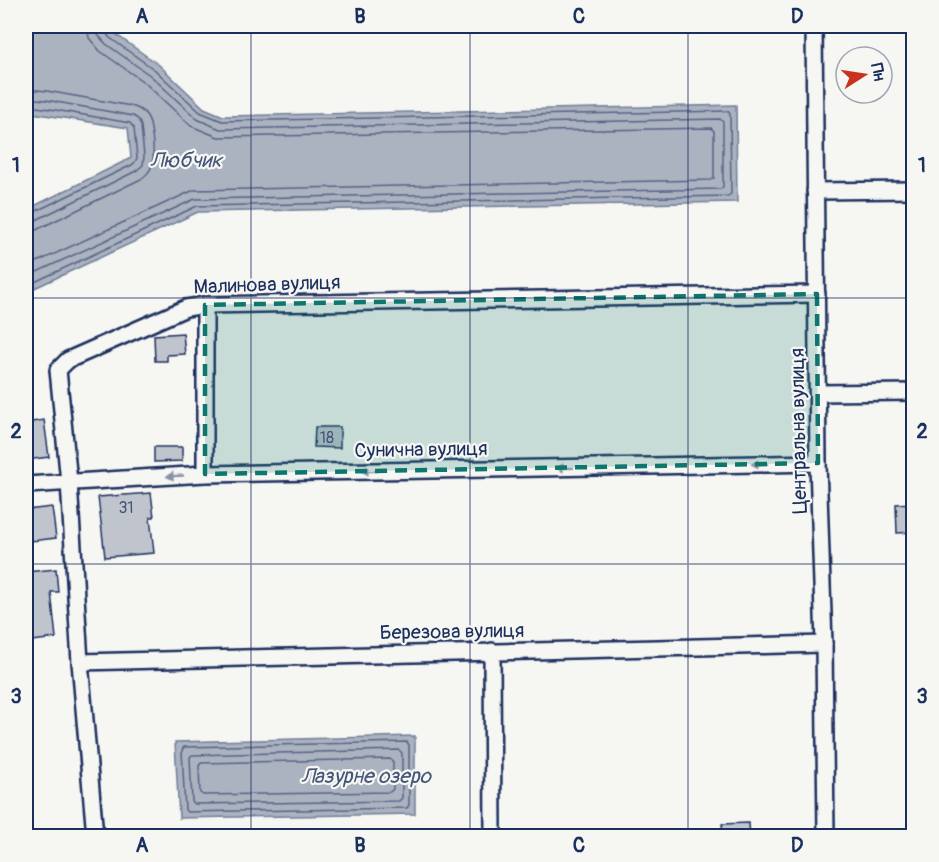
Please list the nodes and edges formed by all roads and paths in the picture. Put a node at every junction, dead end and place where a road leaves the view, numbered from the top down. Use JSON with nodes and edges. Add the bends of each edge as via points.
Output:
{"nodes":[{"id":1,"x":814,"y":26,"type":"edge"},
{"id":2,"x":914,"y":190,"type":"edge"},
{"id":3,"x":814,"y":191,"type":"junction"},
{"id":4,"x":817,"y":294,"type":"junction"},
{"id":5,"x":205,"y":305,"type":"junction"},
{"id":6,"x":914,"y":392,"type":"edge"},
{"id":7,"x":818,"y":393,"type":"junction"},
{"id":8,"x":818,"y":463,"type":"junction"},
{"id":9,"x":205,"y":474,"type":"junction"},
{"id":10,"x":69,"y":482,"type":"junction"},
{"id":11,"x":26,"y":485,"type":"edge"},
{"id":12,"x":824,"y":644,"type":"junction"},
{"id":13,"x":492,"y":651,"type":"junction"},
{"id":14,"x":80,"y":662,"type":"junction"},
{"id":15,"x":95,"y":837,"type":"edge"},
{"id":16,"x":493,"y":837,"type":"edge"},
{"id":17,"x":826,"y":837,"type":"edge"}],
"edges":[{"from":1,"to":3,"type":"street","name":"Центральна вулиця"},
{"from":2,"to":3,"type":"street"},
{"from":3,"to":4,"type":"street","name":"Центральна вулиця"},
{"from":4,"to":5,"type":"street","name":"Малинова вулиця"},
{"from":4,"to":7,"type":"street","name":"Центральна вулиця"},
{"from":5,"to":9,"type":"street"},
{"from":5,"to":10,"type":"street","name":"Малинова вулиця","via":[[164,317],[68,360],[58,370]]},
{"from":6,"to":7,"type":"street"},
{"from":7,"to":8,"type":"street","name":"Центральна вулиця"},
{"from":8,"to":9,"type":"street","name":"Сунична вулиця","one_way":true},
{"from":8,"to":12,"type":"street","name":"Центральна вулиця"},
{"from":9,"to":10,"type":"street","name":"Сунична вулиця","one_way":true},
{"from":10,"to":11,"type":"street","name":"Сунична вулиця"},
{"from":10,"to":14,"type":"street","name":"Малинова вулиця"},
{"from":12,"to":13,"type":"street","name":"Березова вулиця"},
{"from":12,"to":17,"type":"street","name":"Центральна вулиця"},
{"from":13,"to":14,"type":"street","name":"Березова вулиця"},
{"from":13,"to":16,"type":"street"},
{"from":14,"to":15,"type":"street","name":"Малинова вулиця"}]}
